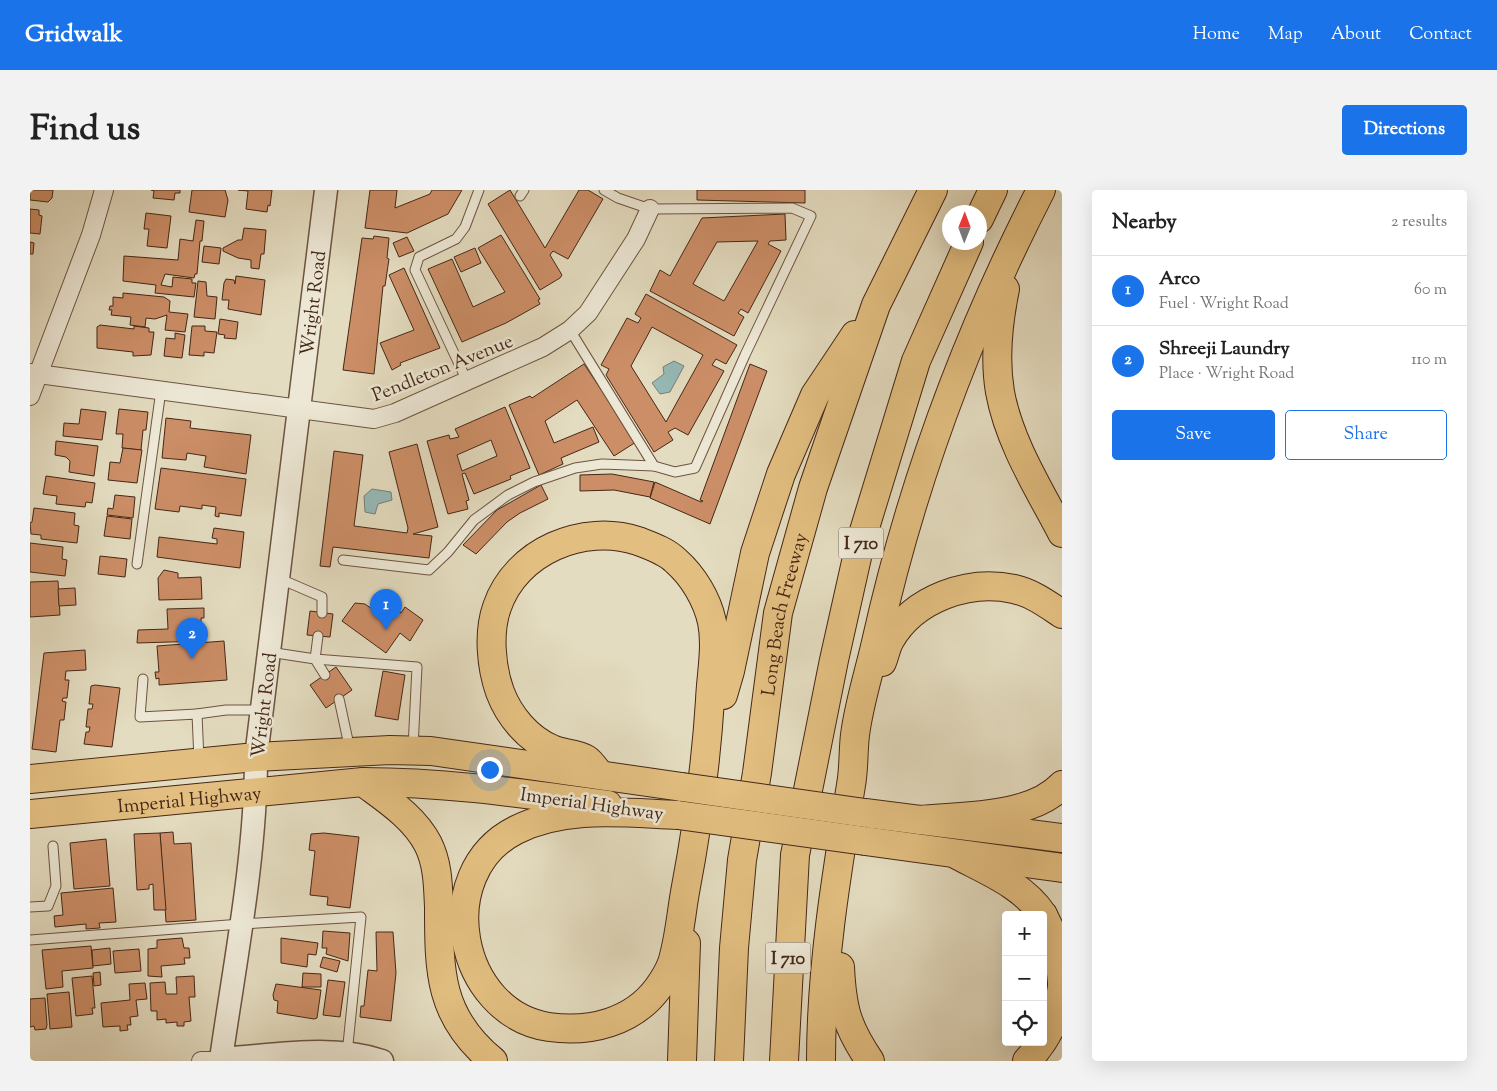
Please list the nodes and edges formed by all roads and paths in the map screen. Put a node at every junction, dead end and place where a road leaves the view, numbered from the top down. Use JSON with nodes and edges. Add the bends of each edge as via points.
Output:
{"nodes":[{"id":1,"x":104,"y":190,"type":"edge"},
{"id":2,"x":326,"y":190,"type":"edge"},
{"id":3,"x":479,"y":190,"type":"edge"},
{"id":4,"x":604,"y":190,"type":"edge"},
{"id":5,"x":933,"y":190,"type":"edge"},
{"id":6,"x":993,"y":190,"type":"edge"},
{"id":7,"x":1040,"y":192,"type":"edge"},
{"id":8,"x":986,"y":205,"type":"edge"},
{"id":9,"x":650,"y":209,"type":"junction"},
{"id":10,"x":965,"y":250,"type":"edge"},
{"id":11,"x":876,"y":305,"type":"junction"},
{"id":12,"x":570,"y":330,"type":"junction"},
{"id":13,"x":34,"y":373,"type":"edge"},
{"id":14,"x":467,"y":381,"type":"junction"},
{"id":15,"x":161,"y":390,"type":"junction"},
{"id":16,"x":30,"y":396,"type":"edge"},
{"id":17,"x":299,"y":408,"type":"junction"},
{"id":18,"x":654,"y":466,"type":"junction"},
{"id":19,"x":1062,"y":533,"type":"edge"},
{"id":20,"x":343,"y":560,"type":"dead end"},
{"id":21,"x":137,"y":564,"type":"dead end"},
{"id":22,"x":278,"y":578,"type":"junction"},
{"id":23,"x":322,"y":613,"type":"dead end"},
{"id":24,"x":1062,"y":614,"type":"edge"},
{"id":25,"x":318,"y":636,"type":"dead end"},
{"id":26,"x":269,"y":652,"type":"junction"},
{"id":27,"x":315,"y":659,"type":"junction"},
{"id":28,"x":325,"y":674,"type":"dead end"},
{"id":29,"x":143,"y":679,"type":"dead end"},
{"id":30,"x":339,"y":698,"type":"dead end"},
{"id":31,"x":262,"y":710,"type":"junction"},
{"id":32,"x":197,"y":714,"type":"junction"},
{"id":33,"x":708,"y":744,"type":"junction"},
{"id":34,"x":413,"y":750,"type":"junction"},
{"id":35,"x":350,"y":752,"type":"junction"},
{"id":36,"x":256,"y":757,"type":"junction"},
{"id":37,"x":200,"y":763,"type":"junction"},
{"id":38,"x":854,"y":772,"type":"junction"},
{"id":39,"x":600,"y":775,"type":"junction"},
{"id":40,"x":30,"y":779,"type":"edge"},
{"id":41,"x":363,"y":782,"type":"junction"},
{"id":42,"x":1062,"y":785,"type":"edge"},
{"id":43,"x":256,"y":792,"type":"junction"},
{"id":44,"x":30,"y":814,"type":"edge"},
{"id":45,"x":678,"y":815,"type":"junction"},
{"id":46,"x":920,"y":820,"type":"junction"},
{"id":47,"x":1062,"y":838,"type":"edge"},
{"id":48,"x":53,"y":846,"type":"dead end"},
{"id":49,"x":957,"y":855,"type":"junction"},
{"id":50,"x":1062,"y":868,"type":"edge"},
{"id":51,"x":688,"y":876,"type":"junction"},
{"id":52,"x":836,"y":878,"type":"junction"},
{"id":53,"x":30,"y":907,"type":"edge"},
{"id":54,"x":1040,"y":911,"type":"edge"},
{"id":55,"x":1047,"y":923,"type":"edge"},
{"id":56,"x":241,"y":924,"type":"junction"},
{"id":57,"x":30,"y":940,"type":"edge"},
{"id":58,"x":1062,"y":982,"type":"edge"},
{"id":59,"x":1062,"y":986,"type":"edge"},
{"id":60,"x":347,"y":1057,"type":"edge"},
{"id":61,"x":214,"y":1060,"type":"edge"},
{"id":62,"x":382,"y":1061,"type":"edge"},
{"id":63,"x":493,"y":1061,"type":"edge"},
{"id":64,"x":682,"y":1061,"type":"edge"},
{"id":65,"x":729,"y":1061,"type":"edge"},
{"id":66,"x":784,"y":1061,"type":"edge"},
{"id":67,"x":821,"y":1061,"type":"edge"},
{"id":68,"x":870,"y":1061,"type":"edge"},
{"id":69,"x":1027,"y":1061,"type":"edge"}],
"edges":[{"from":1,"to":13,"type":"street","via":[[91,234]]},
{"from":2,"to":17,"type":"street","name":"Wright Road"},
{"from":3,"to":14,"type":"lane","via":[[465,228],[456,239],[419,257],[415,270]]},
{"from":4,"to":9,"type":"lane"},
{"from":5,"to":11,"type":"main road","name":"Long Beach Freeway"},
{"from":6,"to":8,"type":"main road"},
{"from":7,"to":19,"type":"main road","via":[[1006,284],[999,320],[997,358],[1000,393],[1012,431]]},
{"from":7,"to":38,"type":"main road","via":[[1001,270],[936,435],[886,596],[855,735]]},
{"from":9,"to":12,"type":"street","name":"Pendleton Avenue","via":[[636,239],[588,313]]},
{"from":9,"to":18,"type":"lane","via":[[792,208],[811,216],[695,468],[676,472]]},
{"from":10,"to":66,"type":"main road","number":"I 710","via":[[916,361],[860,544],[836,650],[795,855]]},
{"from":11,"to":33,"type":"main road","via":[[815,395],[781,474],[755,553],[730,671]]},
{"from":11,"to":65,"type":"main road","name":"Long Beach Freeway","via":[[813,488],[778,613],[742,860]]},
{"from":12,"to":14,"type":"street","name":"Pendleton Avenue","via":[[543,347]]},
{"from":12,"to":18,"type":"lane"},
{"from":13,"to":15,"type":"street","name":"Pendleton Avenue"},
{"from":13,"to":16,"type":"street"},
{"from":14,"to":17,"type":"street","name":"Pendleton Avenue","via":[[374,419]]},
{"from":15,"to":17,"type":"street","name":"Pendleton Avenue"},
{"from":15,"to":21,"type":"lane"},
{"from":17,"to":22,"type":"street","name":"Wright Road"},
{"from":18,"to":20,"type":"lane","via":[[602,464],[575,468],[534,482],[508,495],[474,520],[429,570]]},
{"from":22,"to":23,"type":"lane","via":[[322,597]]},
{"from":22,"to":26,"type":"street","name":"Wright Road"},
{"from":24,"to":38,"type":"main road","via":[[1039,598],[1016,589],[989,586],[956,590],[908,617],[890,641],[879,670]]},
{"from":25,"to":27,"type":"lane"},
{"from":26,"to":27,"type":"lane"},
{"from":26,"to":31,"type":"street","name":"Wright Road"},
{"from":27,"to":28,"type":"lane"},
{"from":27,"to":34,"type":"lane","via":[[418,667]]},
{"from":29,"to":32,"type":"lane","via":[[140,717]]},
{"from":30,"to":35,"type":"lane"},
{"from":31,"to":32,"type":"lane"},
{"from":31,"to":36,"type":"street","name":"Wright Road"},
{"from":32,"to":37,"type":"lane"},
{"from":33,"to":39,"type":"main road","via":[[713,624],[694,580],[674,559],[623,536],[598,535],[574,539],[549,548],[524,566],[507,586],[496,609],[492,636],[493,664],[500,693],[528,735],[552,749],[587,759]]},
{"from":33,"to":51,"type":"main road"},
{"from":34,"to":35,"type":"main road","name":"Imperial Highway"},
{"from":34,"to":39,"type":"main road","name":"Imperial Highway"},
{"from":35,"to":36,"type":"main road","name":"Imperial Highway"},
{"from":36,"to":37,"type":"main road","name":"Imperial Highway"},
{"from":36,"to":43,"type":"street","name":"Wright Road"},
{"from":37,"to":40,"type":"main road","name":"Imperial Highway"},
{"from":38,"to":52,"type":"main road"},
{"from":39,"to":46,"type":"main road","name":"Imperial Highway","bridge":true},
{"from":41,"to":43,"type":"main road","name":"Imperial Highway"},
{"from":41,"to":45,"type":"main road","name":"Imperial Highway","via":[[464,786]]},
{"from":41,"to":63,"type":"main road","via":[[408,817],[428,844],[436,865],[443,983],[459,1025],[474,1045]]},
{"from":42,"to":46,"type":"main road","via":[[1030,805],[998,813]]},
{"from":43,"to":44,"type":"main road","name":"Imperial Highway"},
{"from":43,"to":56,"type":"street","name":"Wright Road"},
{"from":45,"to":49,"type":"main road","name":"Imperial Highway","bridge":true},
{"from":45,"to":51,"type":"main road","via":[[578,812],[536,821],[512,832],[491,849],[469,886],[464,908],[464,931],[469,956],[481,982],[521,1020],[548,1027],[605,1025],[630,1015],[661,984],[672,963]]},
{"from":46,"to":47,"type":"main road","name":"Imperial Highway"},
{"from":48,"to":53,"type":"lane","via":[[56,886],[48,906]]},
{"from":49,"to":50,"type":"main road","name":"Imperial Highway"},
{"from":49,"to":54,"type":"main road","via":[[1015,887]]},
{"from":51,"to":64,"type":"main road"},
{"from":52,"to":67,"type":"main road","via":[[826,943]]},
{"from":52,"to":68,"type":"main road","via":[[841,1000],[852,1034]]},
{"from":55,"to":58,"type":"main road","via":[[1058,946]]},
{"from":56,"to":57,"type":"lane"},
{"from":56,"to":60,"type":"lane","via":[[361,917]]},
{"from":56,"to":61,"type":"street","name":"Wright Road"},
{"from":59,"to":69,"type":"main road","via":[[1057,1016],[1042,1045]]},
{"from":60,"to":61,"type":"street","name":"Wright Road"},
{"from":60,"to":62,"type":"street","name":"Wright Road"}]}
